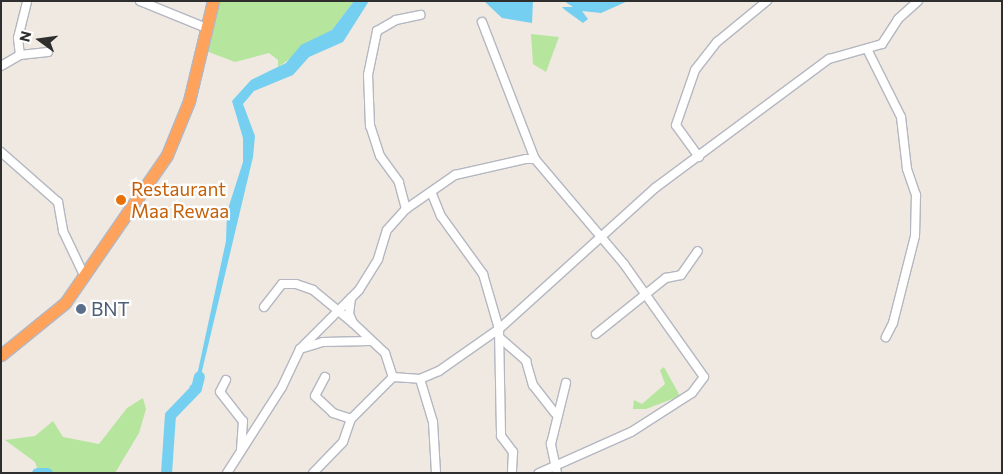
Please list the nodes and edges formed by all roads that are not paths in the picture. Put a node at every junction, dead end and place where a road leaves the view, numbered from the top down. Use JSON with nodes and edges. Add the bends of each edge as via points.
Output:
{"nodes":[{"id":1,"x":27,"y":1,"type":"edge"},
{"id":2,"x":140,"y":1,"type":"edge"},
{"id":3,"x":213,"y":1,"type":"edge"},
{"id":4,"x":767,"y":1,"type":"edge"},
{"id":5,"x":918,"y":1,"type":"edge"},
{"id":6,"x":420,"y":15,"type":"dead end"},
{"id":7,"x":482,"y":22,"type":"dead end"},
{"id":8,"x":206,"y":28,"type":"junction"},
{"id":9,"x":867,"y":49,"type":"junction"},
{"id":10,"x":48,"y":52,"type":"dead end"},
{"id":11,"x":20,"y":55,"type":"junction"},
{"id":12,"x":1,"y":66,"type":"edge"},
{"id":13,"x":1,"y":152,"type":"edge"},
{"id":14,"x":699,"y":157,"type":"junction"},
{"id":15,"x":535,"y":159,"type":"junction"},
{"id":16,"x":432,"y":194,"type":"junction"},
{"id":17,"x":406,"y":209,"type":"junction"},
{"id":18,"x":600,"y":240,"type":"junction"},
{"id":19,"x":698,"y":251,"type":"dead end"},
{"id":20,"x":84,"y":274,"type":"junction"},
{"id":21,"x":643,"y":295,"type":"junction"},
{"id":22,"x":351,"y":298,"type":"junction"},
{"id":23,"x":264,"y":307,"type":"dead end"},
{"id":24,"x":334,"y":312,"type":"junction"},
{"id":25,"x":353,"y":323,"type":"junction"},
{"id":26,"x":499,"y":329,"type":"junction"},
{"id":27,"x":596,"y":334,"type":"dead end"},
{"id":28,"x":886,"y":337,"type":"dead end"},
{"id":29,"x":500,"y":338,"type":"junction"},
{"id":30,"x":369,"y":341,"type":"junction"},
{"id":31,"x":300,"y":348,"type":"junction"},
{"id":32,"x":1,"y":355,"type":"edge"},
{"id":33,"x":325,"y":377,"type":"dead end"},
{"id":34,"x":394,"y":377,"type":"junction"},
{"id":35,"x":420,"y":379,"type":"junction"},
{"id":36,"x":226,"y":380,"type":"dead end"},
{"id":37,"x":566,"y":383,"type":"dead end"},
{"id":38,"x":555,"y":413,"type":"junction"},
{"id":39,"x":351,"y":419,"type":"junction"},
{"id":40,"x":241,"y":451,"type":"junction"},
{"id":41,"x":557,"y":470,"type":"edge"},
{"id":42,"x":227,"y":473,"type":"edge"},
{"id":43,"x":313,"y":473,"type":"edge"},
{"id":44,"x":436,"y":473,"type":"edge"},
{"id":45,"x":512,"y":473,"type":"edge"},
{"id":46,"x":539,"y":473,"type":"edge"}],
"edges":[{"from":1,"to":11,"type":"street","via":[[18,38]]},
{"from":2,"to":8,"type":"street"},
{"from":3,"to":8,"type":"highway"},
{"from":4,"to":14,"type":"street","via":[[717,42],[695,70],[676,125]]},
{"from":5,"to":9,"type":"street","via":[[898,19],[882,44]]},
{"from":6,"to":17,"type":"street","via":[[396,20],[377,30],[368,75],[370,126],[380,156],[399,182]]},
{"from":7,"to":15,"type":"street"},
{"from":8,"to":20,"type":"highway","via":[[189,101],[167,155]]},
{"from":9,"to":14,"type":"street","via":[[841,52],[829,59]]},
{"from":9,"to":28,"type":"street","via":[[901,117],[907,169],[916,195],[915,236],[893,324]]},
{"from":10,"to":11,"type":"street"},
{"from":11,"to":12,"type":"street"},
{"from":13,"to":20,"type":"street","via":[[58,202],[63,232]]},
{"from":14,"to":18,"type":"street","via":[[655,188]]},
{"from":15,"to":16,"type":"street","via":[[455,175]]},
{"from":15,"to":18,"type":"street"},
{"from":16,"to":17,"type":"street"},
{"from":16,"to":26,"type":"street","via":[[441,216],[483,274]]},
{"from":17,"to":22,"type":"street","via":[[387,230],[378,259]]},
{"from":18,"to":21,"type":"street","via":[[624,264]]},
{"from":18,"to":26,"type":"street"},
{"from":19,"to":21,"type":"street","via":[[681,275],[666,278]]},
{"from":20,"to":32,"type":"highway","via":[[49,320]]},
{"from":21,"to":27,"type":"street"},
{"from":21,"to":41,"type":"street","via":[[702,371],[704,382],[631,432]]},
{"from":22,"to":24,"type":"street"},
{"from":22,"to":25,"type":"street","via":[[349,314]]},
{"from":23,"to":24,"type":"street","via":[[282,284],[296,284],[313,290]]},
{"from":24,"to":25,"type":"street"},
{"from":24,"to":31,"type":"street"},
{"from":25,"to":30,"type":"street"},
{"from":26,"to":29,"type":"street"},
{"from":26,"to":35,"type":"street"},
{"from":29,"to":38,"type":"street","via":[[526,361],[533,384]]},
{"from":29,"to":45,"type":"street","via":[[502,436],[513,452]]},
{"from":30,"to":31,"type":"street","via":[[323,342]]},
{"from":30,"to":34,"type":"street","via":[[385,353]]},
{"from":31,"to":40,"type":"street","via":[[282,387]]},
{"from":33,"to":39,"type":"street","via":[[315,396],[333,413]]},
{"from":34,"to":35,"type":"street"},
{"from":34,"to":39,"type":"street"},
{"from":35,"to":44,"type":"street","via":[[433,422]]},
{"from":36,"to":40,"type":"street","via":[[220,392],[243,421]]},
{"from":37,"to":38,"type":"street"},
{"from":38,"to":41,"type":"street","via":[[551,444]]},
{"from":39,"to":43,"type":"street","via":[[344,442]]},
{"from":40,"to":42,"type":"street"},
{"from":41,"to":46,"type":"street"}]}
